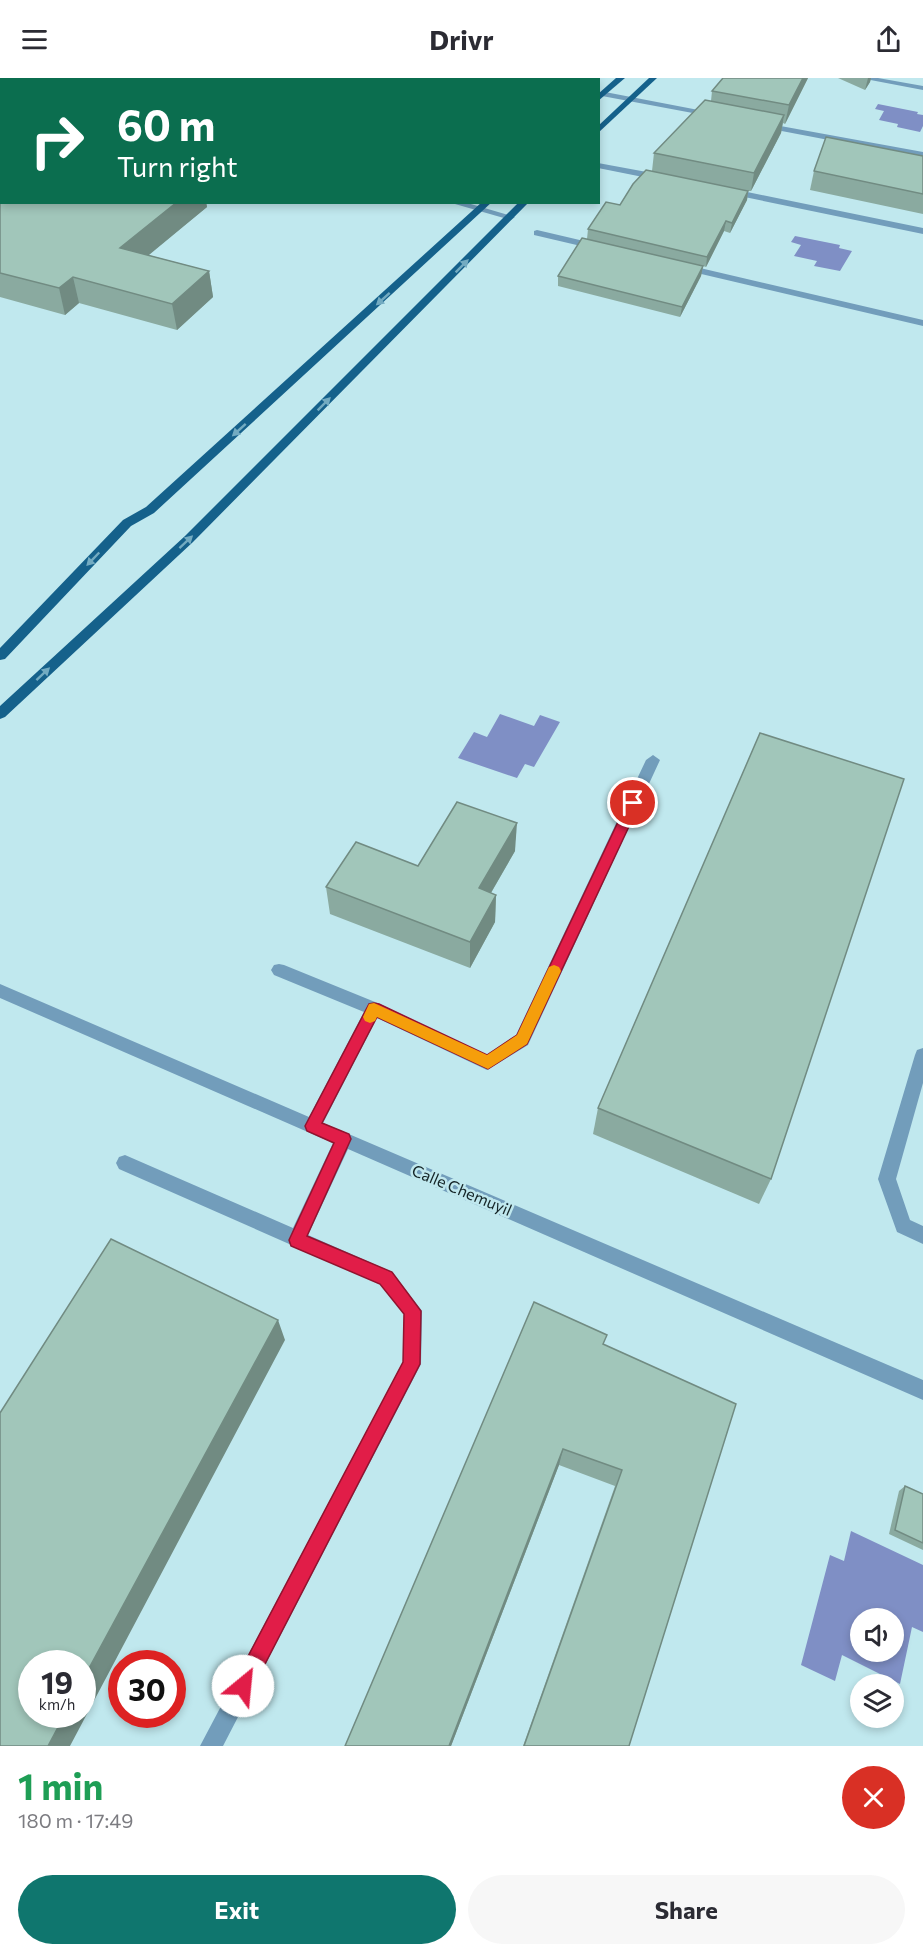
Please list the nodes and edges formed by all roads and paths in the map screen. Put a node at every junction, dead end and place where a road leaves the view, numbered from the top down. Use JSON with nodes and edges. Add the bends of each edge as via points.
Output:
{"nodes":[{"id":1,"x":621,"y":78,"type":"edge"},
{"id":2,"x":653,"y":78,"type":"edge"},
{"id":3,"x":864,"y":78,"type":"edge"},
{"id":4,"x":923,"y":88,"type":"edge"},
{"id":5,"x":602,"y":96,"type":"edge"},
{"id":6,"x":632,"y":100,"type":"junction"},
{"id":7,"x":723,"y":117,"type":"edge"},
{"id":8,"x":758,"y":124,"type":"edge"},
{"id":9,"x":600,"y":129,"type":"edge"},
{"id":10,"x":923,"y":155,"type":"edge"},
{"id":11,"x":600,"y":165,"type":"edge"},
{"id":12,"x":668,"y":179,"type":"edge"},
{"id":13,"x":714,"y":189,"type":"edge"},
{"id":14,"x":468,"y":204,"type":"edge"},
{"id":15,"x":523,"y":204,"type":"edge"},
{"id":16,"x":485,"y":206,"type":"edge"},
{"id":17,"x":511,"y":217,"type":"junction"},
{"id":18,"x":923,"y":231,"type":"edge"},
{"id":19,"x":537,"y":232,"type":"dead end"},
{"id":20,"x":605,"y":248,"type":"edge"},
{"id":21,"x":673,"y":264,"type":"edge"},
{"id":22,"x":923,"y":323,"type":"edge"},
{"id":23,"x":0,"y":657,"type":"edge"},
{"id":24,"x":0,"y":714,"type":"edge"},
{"id":25,"x":653,"y":760,"type":"dead end"},
{"id":26,"x":279,"y":970,"type":"dead end"},
{"id":27,"x":0,"y":991,"type":"edge"},
{"id":28,"x":374,"y":1009,"type":"junction"},
{"id":29,"x":923,"y":1055,"type":"edge"},
{"id":30,"x":313,"y":1126,"type":"junction"},
{"id":31,"x":344,"y":1139,"type":"junction"},
{"id":32,"x":125,"y":1163,"type":"dead end"},
{"id":33,"x":923,"y":1235,"type":"edge"},
{"id":34,"x":297,"y":1240,"type":"junction"},
{"id":35,"x":923,"y":1390,"type":"edge"},
{"id":36,"x":211,"y":1746,"type":"edge"}],
"edges":[{"from":1,"to":5,"type":"main road"},
{"from":2,"to":6,"type":"main road"},
{"from":3,"to":4,"type":"street"},
{"from":5,"to":6,"type":"street"},
{"from":6,"to":7,"type":"street"},
{"from":6,"to":9,"type":"main road"},
{"from":8,"to":10,"type":"street"},
{"from":11,"to":12,"type":"street"},
{"from":13,"to":18,"type":"street"},
{"from":14,"to":16,"type":"street"},
{"from":15,"to":17,"type":"main road"},
{"from":16,"to":17,"type":"street"},
{"from":16,"to":23,"type":"main road","one_way":true,"via":[[150,510],[127,523]]},
{"from":24,"to":17,"type":"main road","one_way":true,"via":[[189,539]]},
{"from":19,"to":20,"type":"street"},
{"from":21,"to":22,"type":"street"},
{"from":25,"to":28,"type":"street","via":[[522,1040],[488,1063]]},
{"from":26,"to":28,"type":"street"},
{"from":27,"to":30,"type":"street","name":"Calle Chemuyil"},
{"from":28,"to":30,"type":"street"},
{"from":29,"to":33,"type":"street","via":[[887,1179],[903,1226]]},
{"from":30,"to":31,"type":"street","name":"Calle Chemuyil"},
{"from":31,"to":34,"type":"street"},
{"from":31,"to":35,"type":"street","name":"Calle Chemuyil"},
{"from":32,"to":34,"type":"street"},
{"from":34,"to":36,"type":"street","via":[[386,1278],[413,1311],[412,1364]]}]}
